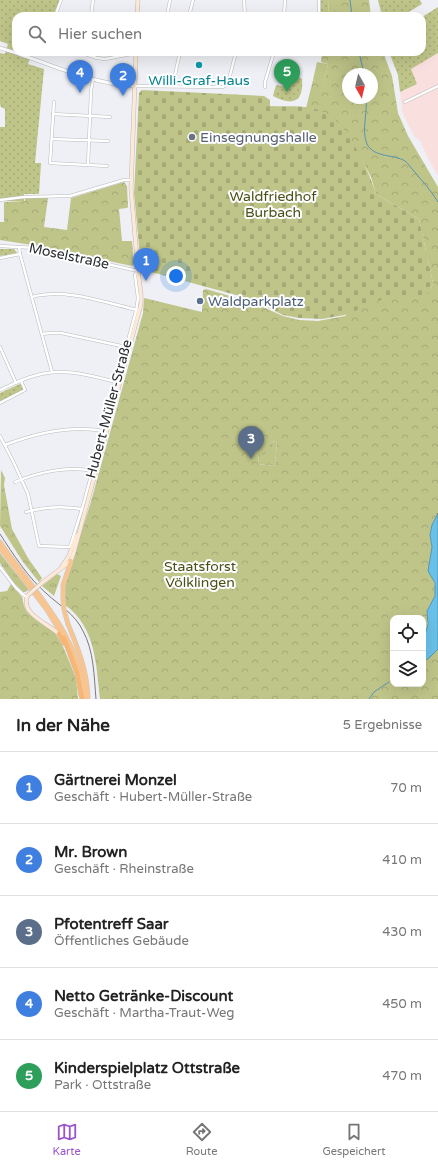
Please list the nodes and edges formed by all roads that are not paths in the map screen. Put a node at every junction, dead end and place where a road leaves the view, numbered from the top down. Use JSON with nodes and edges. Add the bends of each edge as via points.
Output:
{"nodes":[{"id":1,"x":61,"y":0,"type":"edge"},
{"id":2,"x":93,"y":0,"type":"edge"},
{"id":3,"x":138,"y":0,"type":"edge"},
{"id":4,"x":170,"y":0,"type":"edge"},
{"id":5,"x":193,"y":0,"type":"edge"},
{"id":6,"x":244,"y":0,"type":"edge"},
{"id":7,"x":285,"y":0,"type":"edge"},
{"id":8,"x":319,"y":0,"type":"edge"},
{"id":9,"x":56,"y":12,"type":"edge"},
{"id":10,"x":92,"y":12,"type":"edge"},
{"id":11,"x":137,"y":12,"type":"edge"},
{"id":12,"x":168,"y":12,"type":"edge"},
{"id":13,"x":190,"y":12,"type":"edge"},
{"id":14,"x":245,"y":12,"type":"edge"},
{"id":15,"x":284,"y":12,"type":"edge"},
{"id":16,"x":319,"y":12,"type":"edge"},
{"id":17,"x":0,"y":48,"type":"edge"},
{"id":18,"x":12,"y":52,"type":"edge"},
{"id":19,"x":24,"y":56,"type":"edge"},
{"id":20,"x":96,"y":56,"type":"edge"},
{"id":21,"x":121,"y":56,"type":"edge"},
{"id":22,"x":136,"y":56,"type":"edge"},
{"id":23,"x":179,"y":56,"type":"edge"},
{"id":24,"x":235,"y":56,"type":"edge"},
{"id":25,"x":273,"y":56,"type":"edge"},
{"id":26,"x":93,"y":80,"type":"junction"},
{"id":27,"x":174,"y":80,"type":"dead end"},
{"id":28,"x":136,"y":86,"type":"junction"},
{"id":29,"x":438,"y":86,"type":"edge"},
{"id":30,"x":265,"y":87,"type":"dead end"},
{"id":31,"x":54,"y":102,"type":"dead end"},
{"id":32,"x":405,"y":102,"type":"dead end"},
{"id":33,"x":53,"y":114,"type":"junction"},
{"id":34,"x":90,"y":116,"type":"junction"},
{"id":35,"x":110,"y":117,"type":"dead end"},
{"id":36,"x":52,"y":138,"type":"junction"},
{"id":37,"x":89,"y":140,"type":"junction"},
{"id":38,"x":108,"y":141,"type":"dead end"},
{"id":39,"x":88,"y":165,"type":"junction"},
{"id":40,"x":107,"y":166,"type":"dead end"},
{"id":41,"x":131,"y":180,"type":"junction"},
{"id":42,"x":0,"y":200,"type":"edge"},
{"id":43,"x":0,"y":246,"type":"edge"},
{"id":44,"x":19,"y":247,"type":"junction"},
{"id":45,"x":20,"y":254,"type":"junction"},
{"id":46,"x":0,"y":258,"type":"edge"},
{"id":47,"x":138,"y":271,"type":"junction"},
{"id":48,"x":32,"y":297,"type":"junction"},
{"id":49,"x":137,"y":310,"type":"junction"},
{"id":50,"x":42,"y":334,"type":"junction"},
{"id":51,"x":0,"y":347,"type":"edge"},
{"id":52,"x":126,"y":347,"type":"junction"},
{"id":53,"x":52,"y":372,"type":"junction"},
{"id":54,"x":21,"y":381,"type":"junction"},
{"id":55,"x":116,"y":382,"type":"junction"},
{"id":56,"x":16,"y":383,"type":"junction"},
{"id":57,"x":0,"y":390,"type":"edge"},
{"id":58,"x":0,"y":403,"type":"edge"},
{"id":59,"x":104,"y":431,"type":"junction"},
{"id":60,"x":0,"y":436,"type":"edge"},
{"id":61,"x":5,"y":446,"type":"junction"},
{"id":62,"x":92,"y":471,"type":"junction"},
{"id":63,"x":21,"y":479,"type":"junction"},
{"id":64,"x":15,"y":482,"type":"dead end"},
{"id":65,"x":82,"y":509,"type":"junction"},
{"id":66,"x":32,"y":510,"type":"junction"},
{"id":67,"x":26,"y":512,"type":"dead end"},
{"id":68,"x":81,"y":526,"type":"junction"},
{"id":69,"x":0,"y":542,"type":"edge"},
{"id":70,"x":71,"y":547,"type":"junction"},
{"id":71,"x":0,"y":548,"type":"edge"},
{"id":72,"x":71,"y":561,"type":"junction"},
{"id":73,"x":0,"y":567,"type":"edge"},
{"id":74,"x":57,"y":571,"type":"junction"},
{"id":75,"x":27,"y":596,"type":"junction"},
{"id":76,"x":59,"y":634,"type":"joint"},
{"id":77,"x":64,"y":638,"type":"joint"},
{"id":78,"x":70,"y":652,"type":"junction"},
{"id":79,"x":82,"y":699,"type":"edge"},
{"id":80,"x":87,"y":699,"type":"edge"}],
"edges":[{"from":1,"to":9,"type":"street"},
{"from":2,"to":10,"type":"street"},
{"from":3,"to":11,"type":"main road"},
{"from":4,"to":12,"type":"street"},
{"from":5,"to":13,"type":"street"},
{"from":6,"to":14,"type":"street"},
{"from":7,"to":15,"type":"street"},
{"from":8,"to":16,"type":"street"},
{"from":17,"to":18,"type":"street"},
{"from":19,"to":26,"type":"street"},
{"from":20,"to":21,"type":"street","via":[[106,59]]},
{"from":22,"to":28,"type":"main road","name":"Hubert-Müller-Straße"},
{"from":23,"to":27,"type":"street"},
{"from":24,"to":28,"type":"street","via":[[228,83],[223,87]]},
{"from":25,"to":30,"type":"street"},
{"from":26,"to":28,"type":"street"},
{"from":26,"to":34,"type":"street"},
{"from":28,"to":41,"type":"main road","name":"Hubert-Müller-Straße"},
{"from":29,"to":32,"type":"street"},
{"from":31,"to":33,"type":"street"},
{"from":33,"to":34,"type":"street"},
{"from":33,"to":36,"type":"street"},
{"from":34,"to":35,"type":"street"},
{"from":34,"to":37,"type":"street"},
{"from":36,"to":37,"type":"street"},
{"from":36,"to":39,"type":"street","via":[[50,163]]},
{"from":37,"to":38,"type":"street"},
{"from":37,"to":39,"type":"street"},
{"from":39,"to":40,"type":"street"},
{"from":41,"to":42,"type":"street","via":[[70,196]]},
{"from":41,"to":47,"type":"main road","name":"Hubert-Müller-Straße"},
{"from":43,"to":44,"type":"street","name":"Moselstraße"},
{"from":44,"to":45,"type":"street"},
{"from":44,"to":47,"type":"street","name":"Moselstraße","via":[[36,248]]},
{"from":45,"to":46,"type":"street"},
{"from":45,"to":48,"type":"street"},
{"from":47,"to":49,"type":"street","name":"Hubert-Müller-Straße"},
{"from":47,"to":68,"type":"main road","name":"Hubert-Müller-Straße","via":[[140,309]]},
{"from":48,"to":49,"type":"street","via":[[50,293],[66,294]]},
{"from":48,"to":50,"type":"street"},
{"from":49,"to":52,"type":"street","name":"Hubert-Müller-Straße"},
{"from":50,"to":52,"type":"street","via":[[61,333]]},
{"from":50,"to":53,"type":"street"},
{"from":51,"to":56,"type":"street"},
{"from":52,"to":55,"type":"street","name":"Hubert-Müller-Straße"},
{"from":53,"to":54,"type":"street"},
{"from":53,"to":55,"type":"street","via":[[75,372]]},
{"from":54,"to":56,"type":"street"},
{"from":54,"to":58,"type":"street","via":[[25,390]]},
{"from":55,"to":59,"type":"street","name":"Hubert-Müller-Straße"},
{"from":56,"to":57,"type":"street"},
{"from":59,"to":61,"type":"street","via":[[62,430],[36,435]]},
{"from":59,"to":62,"type":"street","name":"Hubert-Müller-Straße"},
{"from":60,"to":61,"type":"street"},
{"from":61,"to":63,"type":"street"},
{"from":62,"to":63,"type":"street","via":[[60,470]]},
{"from":62,"to":65,"type":"street","name":"Hubert-Müller-Straße"},
{"from":63,"to":64,"type":"street"},
{"from":63,"to":66,"type":"street"},
{"from":65,"to":66,"type":"street"},
{"from":65,"to":70,"type":"street","name":"Hubert-Müller-Straße"},
{"from":66,"to":67,"type":"street"},
{"from":66,"to":70,"type":"street","via":[[39,546]]},
{"from":68,"to":70,"type":"main road","name":"Hubert-Müller-Straße"},
{"from":68,"to":72,"type":"main road","name":"Hubert-Müller-Straße"},
{"from":69,"to":80,"type":"highway","via":[[64,632],[76,658]]},
{"from":70,"to":74,"type":"main road","name":"Hubert-Müller-Straße","via":[[66,561]]},
{"from":71,"to":77,"type":"highway","via":[[47,610]]},
{"from":72,"to":74,"type":"main road","name":"Hubert-Müller-Straße"},
{"from":72,"to":80,"type":"highway","bridge":true,"via":[[63,585],[62,598],[68,624],[83,664]]},
{"from":73,"to":75,"type":"street","via":[[16,588]]},
{"from":74,"to":75,"type":"main road","name":"Hubert-Müller-Straße","bridge":true},
{"from":75,"to":76,"type":"main road","via":[[26,606],[30,612]]},
{"from":76,"to":78,"type":"highway"},
{"from":77,"to":78,"type":"highway"},
{"from":78,"to":79,"type":"highway"}]}
